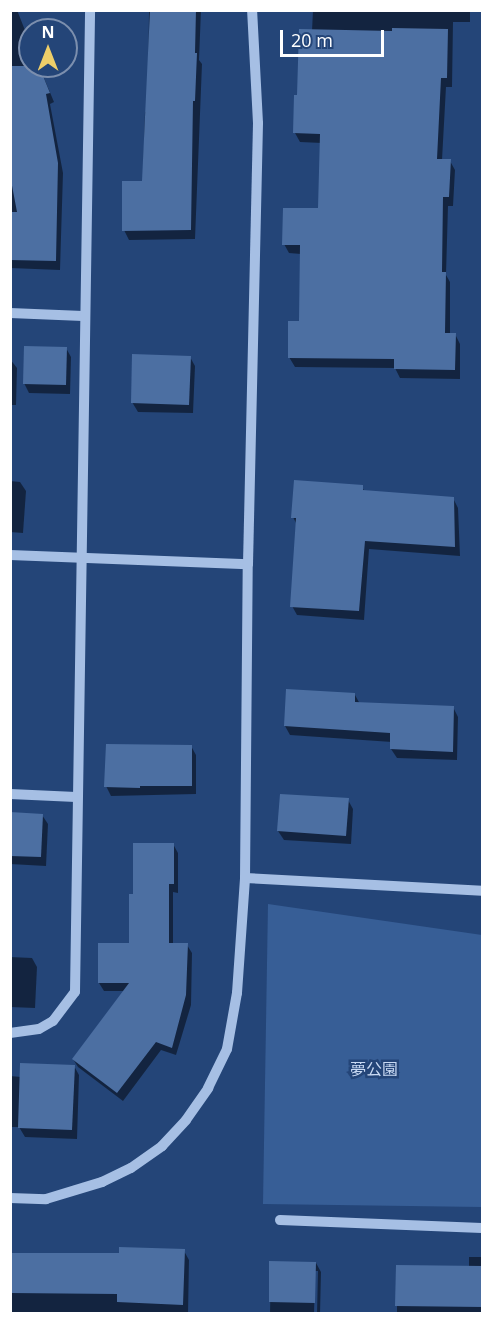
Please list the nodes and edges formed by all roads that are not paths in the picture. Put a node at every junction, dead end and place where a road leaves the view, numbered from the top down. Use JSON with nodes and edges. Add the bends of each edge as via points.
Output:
{"nodes":[{"id":1,"x":90,"y":10,"type":"edge"},
{"id":2,"x":252,"y":10,"type":"edge"},
{"id":3,"x":10,"y":313,"type":"edge"},
{"id":4,"x":83,"y":316,"type":"junction"},
{"id":5,"x":10,"y":555,"type":"edge"},
{"id":6,"x":83,"y":558,"type":"junction"},
{"id":7,"x":248,"y":564,"type":"junction"},
{"id":8,"x":10,"y":794,"type":"edge"},
{"id":9,"x":76,"y":796,"type":"junction"},
{"id":10,"x":244,"y":878,"type":"junction"},
{"id":11,"x":483,"y":891,"type":"edge"},
{"id":12,"x":10,"y":1033,"type":"edge"},
{"id":13,"x":10,"y":1198,"type":"edge"},
{"id":14,"x":280,"y":1220,"type":"dead end"},
{"id":15,"x":483,"y":1228,"type":"edge"}],
"edges":[{"from":1,"to":4,"type":"street"},
{"from":2,"to":7,"type":"street","via":[[258,123]]},
{"from":3,"to":4,"type":"street"},
{"from":4,"to":6,"type":"street"},
{"from":5,"to":6,"type":"street"},
{"from":6,"to":7,"type":"street"},
{"from":6,"to":9,"type":"street"},
{"from":7,"to":10,"type":"street"},
{"from":8,"to":9,"type":"street"},
{"from":9,"to":12,"type":"street","via":[[75,992],[53,1021],[39,1029]]},
{"from":10,"to":11,"type":"street"},
{"from":10,"to":13,"type":"street","via":[[237,993],[227,1049],[208,1088],[186,1120],[162,1146],[102,1182],[46,1199]]},
{"from":14,"to":15,"type":"street"}]}
